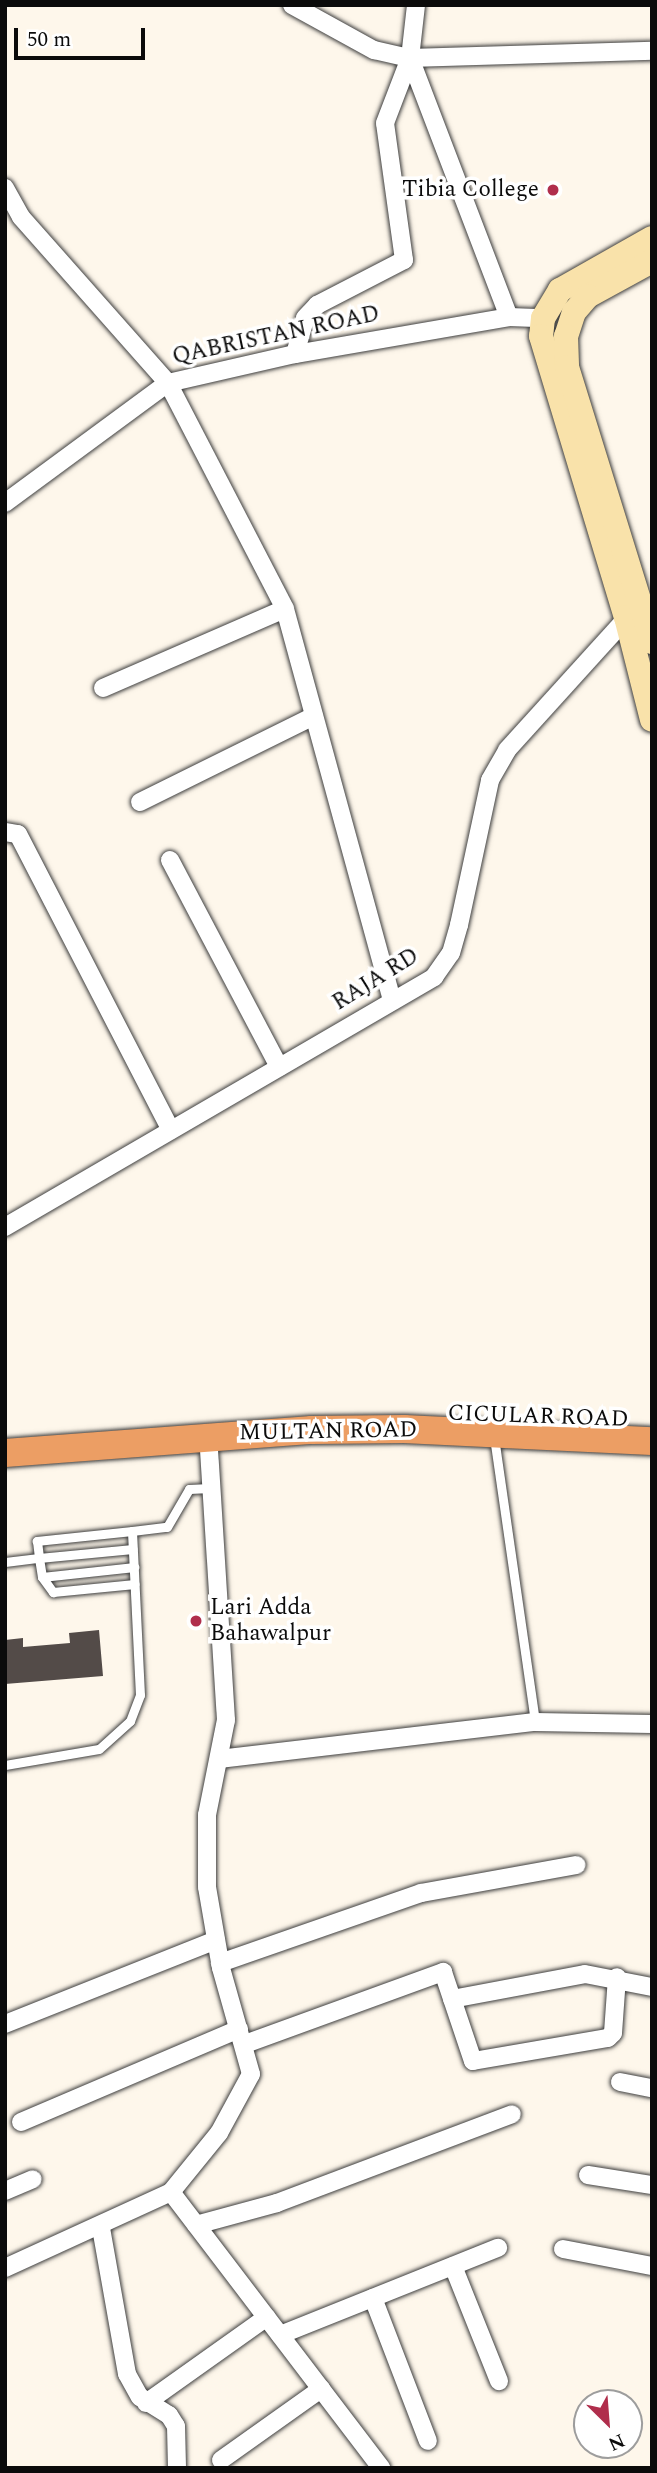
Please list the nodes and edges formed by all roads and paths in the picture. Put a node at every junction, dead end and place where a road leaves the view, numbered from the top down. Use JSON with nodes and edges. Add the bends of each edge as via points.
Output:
{"nodes":[{"id":1,"x":292,"y":5,"type":"edge"},
{"id":2,"x":416,"y":5,"type":"edge"},
{"id":3,"x":652,"y":51,"type":"edge"},
{"id":4,"x":410,"y":58,"type":"junction"},
{"id":5,"x":5,"y":188,"type":"edge"},
{"id":6,"x":652,"y":238,"type":"edge"},
{"id":7,"x":652,"y":261,"type":"edge"},
{"id":8,"x":509,"y":317,"type":"junction"},
{"id":9,"x":542,"y":318,"type":"junction"},
{"id":10,"x":295,"y":354,"type":"junction"},
{"id":11,"x":168,"y":383,"type":"junction"},
{"id":12,"x":5,"y":503,"type":"edge"},
{"id":13,"x":639,"y":608,"type":"edge"},
{"id":14,"x":285,"y":609,"type":"junction"},
{"id":15,"x":652,"y":642,"type":"edge"},
{"id":16,"x":103,"y":688,"type":"dead end"},
{"id":17,"x":314,"y":716,"type":"junction"},
{"id":18,"x":652,"y":720,"type":"edge"},
{"id":19,"x":140,"y":802,"type":"dead end"},
{"id":20,"x":5,"y":832,"type":"edge"},
{"id":21,"x":170,"y":860,"type":"dead end"},
{"id":22,"x":392,"y":1000,"type":"junction"},
{"id":23,"x":279,"y":1067,"type":"junction"},
{"id":24,"x":172,"y":1130,"type":"junction"},
{"id":25,"x":5,"y":1227,"type":"edge"},
{"id":26,"x":652,"y":1422,"type":"edge"},
{"id":27,"x":494,"y":1423,"type":"junction"},
{"id":28,"x":208,"y":1436,"type":"junction"},
{"id":29,"x":5,"y":1437,"type":"edge"},
{"id":30,"x":652,"y":1441,"type":"edge"},
{"id":31,"x":5,"y":1453,"type":"edge"},
{"id":32,"x":210,"y":1488,"type":"junction"},
{"id":33,"x":132,"y":1531,"type":"junction"},
{"id":34,"x":133,"y":1549,"type":"junction"},
{"id":35,"x":39,"y":1558,"type":"junction"},
{"id":36,"x":5,"y":1562,"type":"edge"},
{"id":37,"x":134,"y":1567,"type":"junction"},
{"id":38,"x":42,"y":1577,"type":"junction"},
{"id":39,"x":135,"y":1584,"type":"junction"},
{"id":40,"x":535,"y":1721,"type":"junction"},
{"id":41,"x":652,"y":1724,"type":"edge"},
{"id":42,"x":219,"y":1759,"type":"junction"},
{"id":43,"x":5,"y":1765,"type":"edge"},
{"id":44,"x":577,"y":1865,"type":"dead end"},
{"id":45,"x":216,"y":1940,"type":"junction"},
{"id":46,"x":220,"y":1963,"type":"junction"},
{"id":47,"x":617,"y":1977,"type":"junction"},
{"id":48,"x":652,"y":1987,"type":"edge"},
{"id":49,"x":452,"y":1999,"type":"junction"},
{"id":50,"x":5,"y":2024,"type":"edge"},
{"id":51,"x":242,"y":2036,"type":"junction"},
{"id":52,"x":620,"y":2082,"type":"dead end"},
{"id":53,"x":652,"y":2088,"type":"edge"},
{"id":54,"x":512,"y":2114,"type":"dead end"},
{"id":55,"x":21,"y":2122,"type":"dead end"},
{"id":56,"x":588,"y":2175,"type":"dead end"},
{"id":57,"x":33,"y":2179,"type":"dead end"},
{"id":58,"x":652,"y":2185,"type":"edge"},
{"id":59,"x":5,"y":2191,"type":"edge"},
{"id":60,"x":172,"y":2192,"type":"junction"},
{"id":61,"x":197,"y":2225,"type":"junction"},
{"id":62,"x":100,"y":2228,"type":"junction"},
{"id":63,"x":498,"y":2248,"type":"dead end"},
{"id":64,"x":563,"y":2249,"type":"dead end"},
{"id":65,"x":453,"y":2266,"type":"junction"},
{"id":66,"x":652,"y":2266,"type":"edge"},
{"id":67,"x":5,"y":2268,"type":"edge"},
{"id":68,"x":373,"y":2298,"type":"junction"},
{"id":69,"x":267,"y":2317,"type":"junction"},
{"id":70,"x":280,"y":2335,"type":"junction"},
{"id":71,"x":499,"y":2381,"type":"dead end"},
{"id":72,"x":321,"y":2389,"type":"junction"},
{"id":73,"x":146,"y":2403,"type":"junction"},
{"id":74,"x":428,"y":2441,"type":"dead end"},
{"id":75,"x":221,"y":2460,"type":"dead end"},
{"id":76,"x":379,"y":2467,"type":"edge"},
{"id":77,"x":177,"y":2468,"type":"edge"}],
"edges":[{"from":1,"to":4,"type":"street","via":[[374,50]]},
{"from":2,"to":4,"type":"street"},
{"from":3,"to":4,"type":"street"},
{"from":4,"to":8,"type":"street"},
{"from":4,"to":10,"type":"street","via":[[385,123],[404,261],[317,305],[305,318]]},
{"from":5,"to":11,"type":"street","via":[[21,217]]},
{"from":6,"to":9,"type":"main road","via":[[568,284]]},
{"from":7,"to":13,"type":"main road","via":[[588,296],[574,312],[566,335],[568,367]]},
{"from":8,"to":9,"type":"street","name":"QABRISTAN ROAD"},
{"from":8,"to":10,"type":"street","name":"QABRISTAN ROAD"},
{"from":9,"to":13,"type":"main road","via":[[550,376]]},
{"from":10,"to":11,"type":"street","name":"QABRISTAN ROAD"},
{"from":11,"to":12,"type":"street","name":"QABRISTAN ROAD"},
{"from":11,"to":14,"type":"street"},
{"from":13,"to":15,"type":"main road"},
{"from":13,"to":18,"type":"main road"},
{"from":13,"to":22,"type":"street","name":"RAJA RD","via":[[507,750],[490,779],[451,953],[434,976]]},
{"from":14,"to":16,"type":"street"},
{"from":14,"to":17,"type":"street"},
{"from":17,"to":19,"type":"street"},
{"from":17,"to":22,"type":"street"},
{"from":20,"to":24,"type":"street","via":[[18,834]]},
{"from":21,"to":23,"type":"street"},
{"from":22,"to":23,"type":"street","name":"RAJA RD"},
{"from":23,"to":24,"type":"street","name":"RAJA RD"},
{"from":24,"to":25,"type":"street","name":"RAJA RD"},
{"from":26,"to":27,"type":"highway","name":"CICULAR ROAD"},
{"from":27,"to":28,"type":"highway","name":"MULTAN ROAD"},
{"from":27,"to":29,"type":"highway","name":"CICULAR ROAD","via":[[318,1413]]},
{"from":27,"to":30,"type":"highway","name":"MULTAN ROAD"},
{"from":27,"to":40,"type":"lane"},
{"from":28,"to":31,"type":"highway","name":"MULTAN ROAD"},
{"from":28,"to":32,"type":"street"},
{"from":32,"to":33,"type":"lane","via":[[189,1489],[167,1527]]},
{"from":32,"to":42,"type":"street","via":[[226,1720]]},
{"from":33,"to":34,"type":"lane"},
{"from":33,"to":35,"type":"lane","via":[[37,1541]]},
{"from":34,"to":35,"type":"lane"},
{"from":34,"to":37,"type":"lane"},
{"from":35,"to":36,"type":"lane"},
{"from":35,"to":38,"type":"lane"},
{"from":37,"to":38,"type":"lane"},
{"from":37,"to":39,"type":"lane"},
{"from":38,"to":39,"type":"lane","via":[[53,1592]]},
{"from":39,"to":43,"type":"lane","via":[[140,1695],[130,1721],[99,1749]]},
{"from":40,"to":41,"type":"street"},
{"from":40,"to":42,"type":"street"},
{"from":42,"to":45,"type":"street","via":[[211,1784],[205,1845]]},
{"from":44,"to":46,"type":"street","via":[[421,1893]]},
{"from":45,"to":46,"type":"street"},
{"from":45,"to":50,"type":"street"},
{"from":46,"to":51,"type":"street"},
{"from":47,"to":48,"type":"street"},
{"from":47,"to":49,"type":"street","via":[[585,1974]]},
{"from":47,"to":49,"type":"street","via":[[611,2037],[475,2061]]},
{"from":49,"to":51,"type":"street","via":[[440,1972]]},
{"from":51,"to":55,"type":"street"},
{"from":51,"to":60,"type":"street","via":[[251,2074],[237,2104]]},
{"from":52,"to":53,"type":"street"},
{"from":54,"to":61,"type":"street","via":[[278,2203]]},
{"from":56,"to":58,"type":"street"},
{"from":57,"to":59,"type":"street"},
{"from":60,"to":61,"type":"street"},
{"from":60,"to":62,"type":"street"},
{"from":61,"to":69,"type":"street"},
{"from":62,"to":67,"type":"street"},
{"from":62,"to":73,"type":"street","via":[[123,2361]]},
{"from":63,"to":65,"type":"street"},
{"from":64,"to":66,"type":"street"},
{"from":65,"to":68,"type":"street"},
{"from":65,"to":71,"type":"street"},
{"from":68,"to":70,"type":"street"},
{"from":68,"to":74,"type":"street"},
{"from":69,"to":70,"type":"street"},
{"from":69,"to":73,"type":"street"},
{"from":70,"to":72,"type":"street"},
{"from":72,"to":75,"type":"street"},
{"from":72,"to":76,"type":"street"},
{"from":73,"to":77,"type":"street","via":[[159,2408],[176,2426]]}]}
